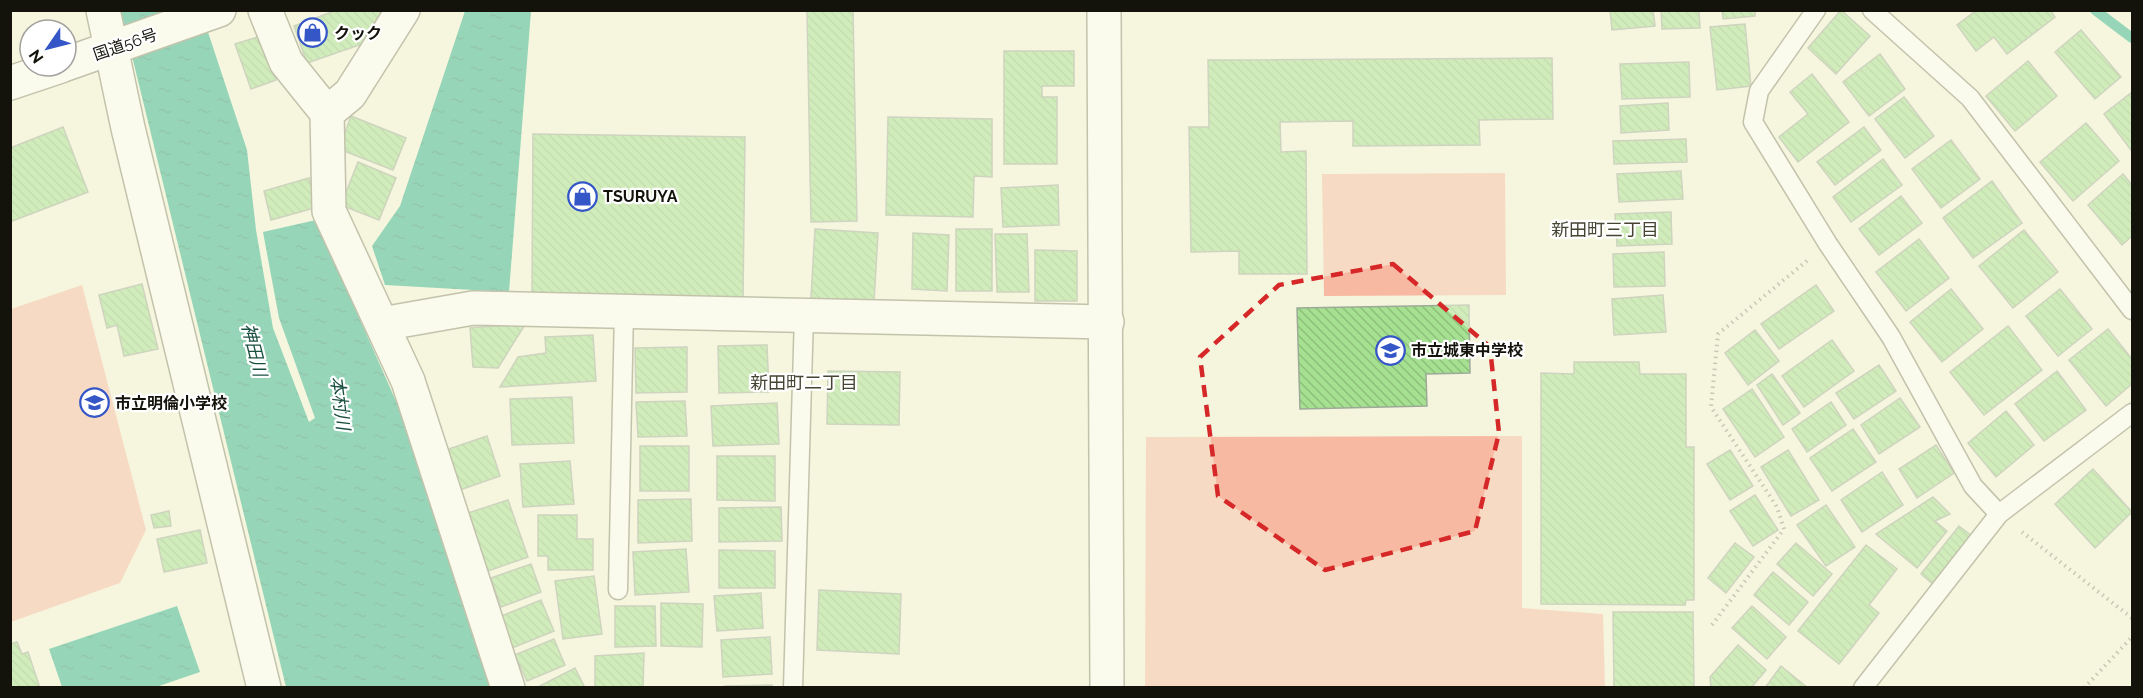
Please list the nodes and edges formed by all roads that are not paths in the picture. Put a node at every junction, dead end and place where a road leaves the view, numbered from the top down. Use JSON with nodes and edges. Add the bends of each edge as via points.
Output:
{"nodes":[{"id":1,"x":103,"y":10,"type":"edge"},
{"id":2,"x":219,"y":10,"type":"edge"},
{"id":3,"x":265,"y":10,"type":"edge"},
{"id":4,"x":403,"y":10,"type":"edge"},
{"id":5,"x":1104,"y":10,"type":"edge"},
{"id":6,"x":1816,"y":10,"type":"edge"},
{"id":7,"x":1872,"y":10,"type":"edge"},
{"id":8,"x":119,"y":46,"type":"junction"},
{"id":9,"x":78,"y":60,"type":"edge"},
{"id":10,"x":27,"y":78,"type":"edge"},
{"id":11,"x":10,"y":84,"type":"edge"},
{"id":12,"x":327,"y":113,"type":"junction"},
{"id":13,"x":2133,"y":310,"type":"edge"},
{"id":14,"x":624,"y":311,"type":"junction"},
{"id":15,"x":804,"y":315,"type":"junction"},
{"id":16,"x":1107,"y":322,"type":"junction"},
{"id":17,"x":382,"y":324,"type":"junction"},
{"id":18,"x":2133,"y":413,"type":"edge"},
{"id":19,"x":1999,"y":514,"type":"junction"},
{"id":20,"x":618,"y":590,"type":"dead end"},
{"id":21,"x":264,"y":687,"type":"edge"},
{"id":22,"x":508,"y":687,"type":"edge"},
{"id":23,"x":793,"y":687,"type":"edge"},
{"id":24,"x":1107,"y":687,"type":"edge"},
{"id":25,"x":1863,"y":687,"type":"edge"}],
"edges":[{"from":1,"to":8,"type":"main road"},
{"from":2,"to":8,"type":"main road","name":"国道56号"},
{"from":3,"to":12,"type":"main road","via":[[286,62]]},
{"from":4,"to":12,"type":"main road","via":[[350,94]]},
{"from":5,"to":16,"type":"main road"},
{"from":6,"to":19,"type":"lane","via":[[1759,91],[1754,122],[1828,244],[1891,337],[1973,486]]},
{"from":7,"to":13,"type":"lane","via":[[1970,98]]},
{"from":8,"to":9,"type":"main road","name":"国道56号"},
{"from":8,"to":21,"type":"main road"},
{"from":10,"to":11,"type":"main road"},
{"from":12,"to":17,"type":"main road","via":[[329,211]]},
{"from":14,"to":15,"type":"main road"},
{"from":14,"to":17,"type":"main road","via":[[473,308]]},
{"from":14,"to":20,"type":"lane"},
{"from":15,"to":16,"type":"main road"},
{"from":15,"to":23,"type":"lane"},
{"from":16,"to":24,"type":"main road"},
{"from":17,"to":22,"type":"main road","via":[[408,381]]},
{"from":18,"to":19,"type":"lane"},
{"from":19,"to":25,"type":"lane"}]}
